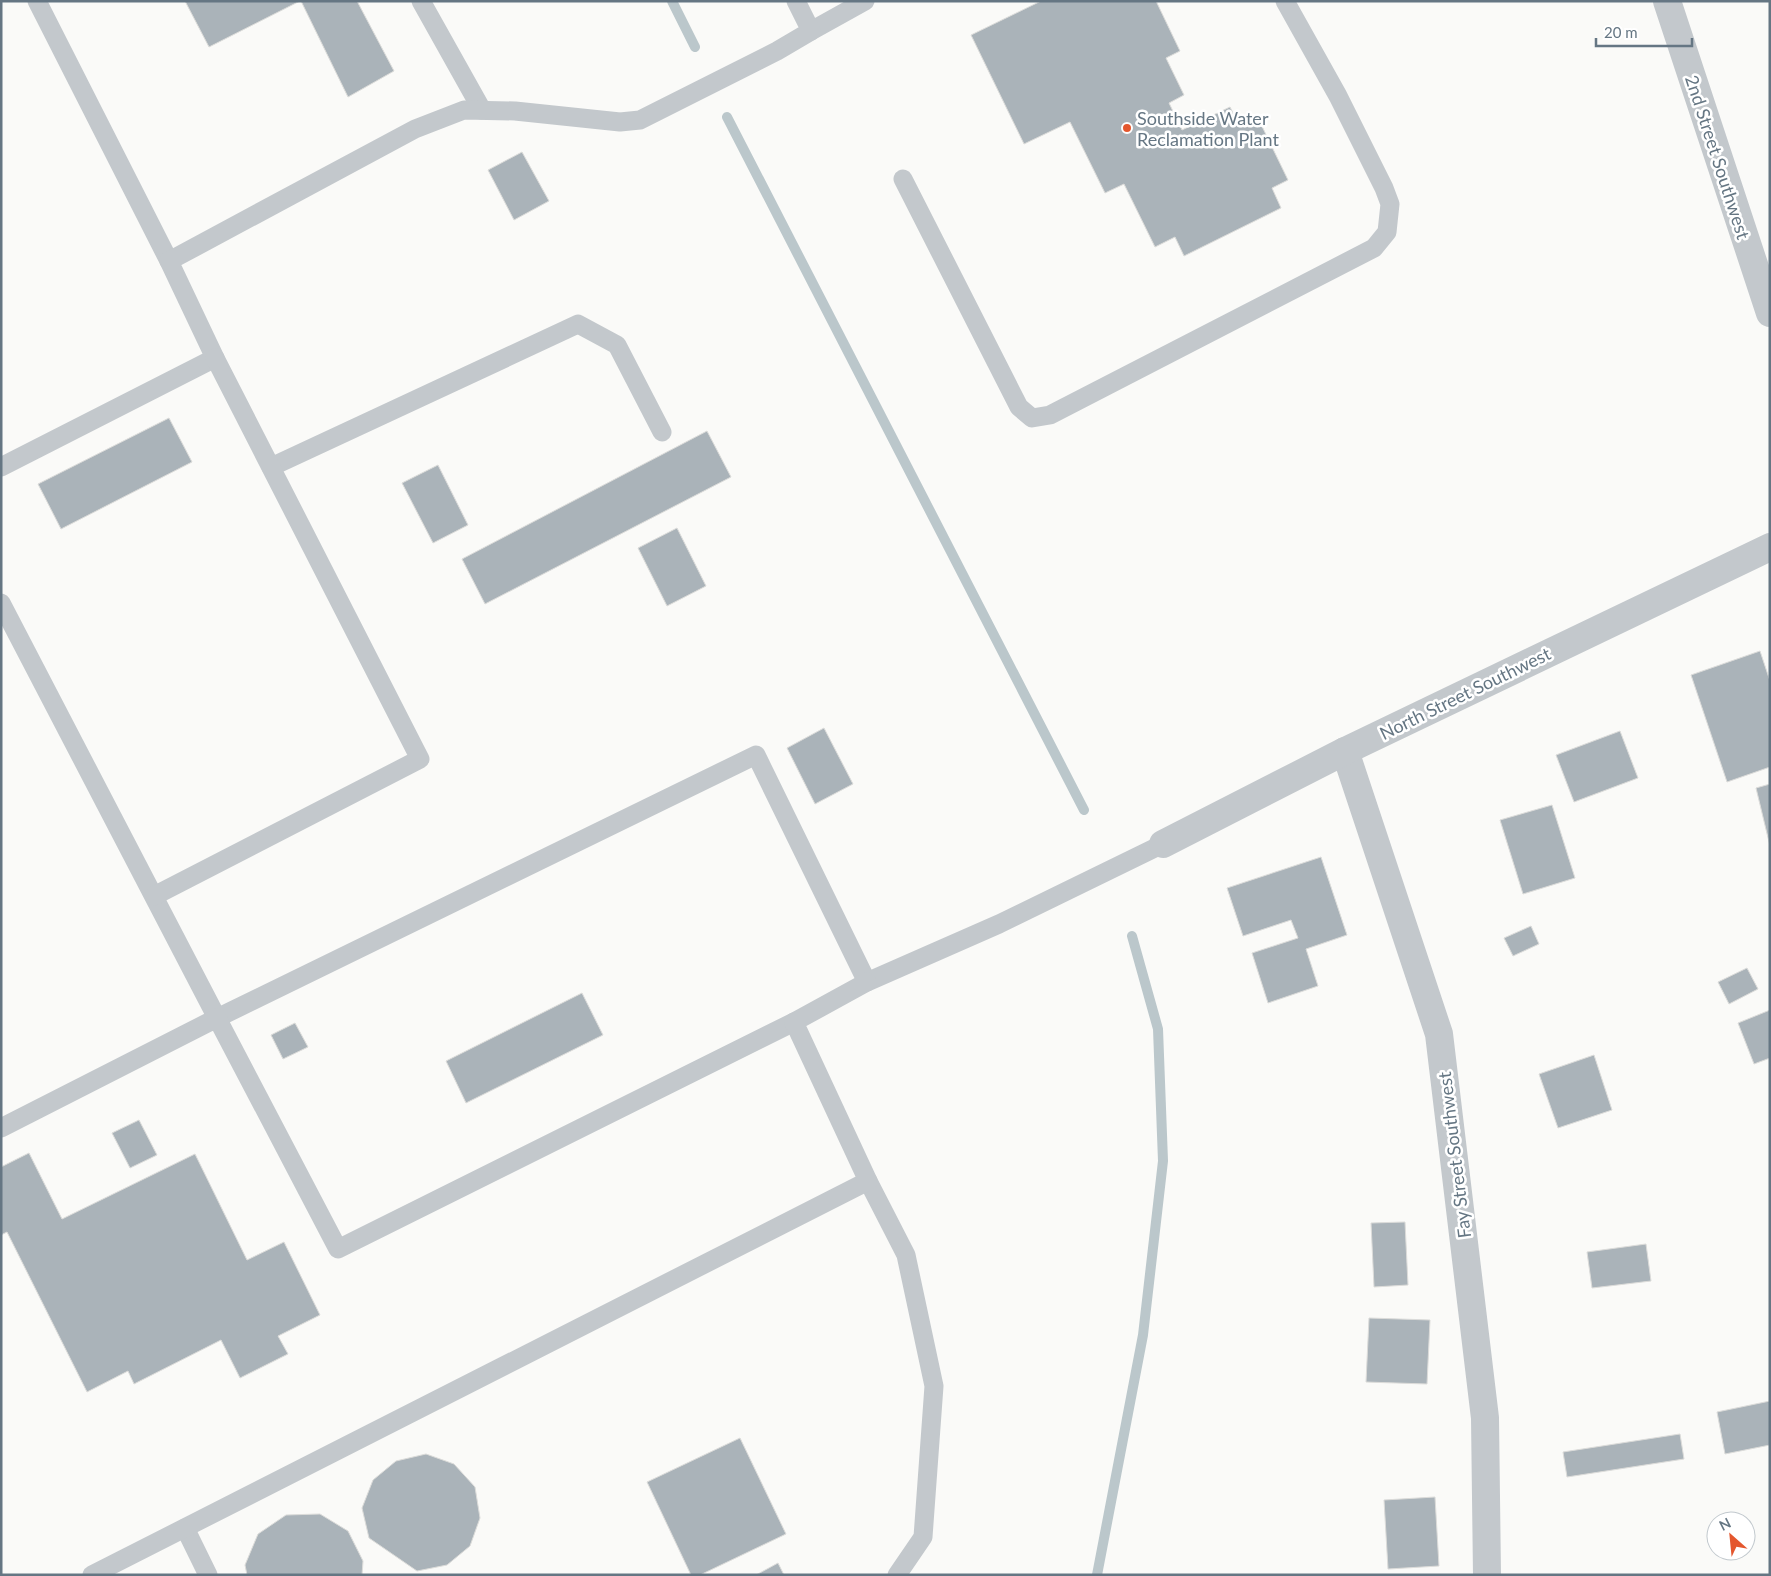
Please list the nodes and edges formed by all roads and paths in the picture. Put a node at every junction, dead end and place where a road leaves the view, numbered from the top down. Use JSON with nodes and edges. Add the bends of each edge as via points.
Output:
{"nodes":[{"id":1,"x":36,"y":1,"type":"edge"},
{"id":2,"x":421,"y":1,"type":"edge"},
{"id":3,"x":796,"y":1,"type":"edge"},
{"id":4,"x":865,"y":1,"type":"edge"},
{"id":5,"x":1285,"y":1,"type":"edge"},
{"id":6,"x":1667,"y":1,"type":"edge"},
{"id":7,"x":811,"y":31,"type":"junction"},
{"id":8,"x":482,"y":110,"type":"junction"},
{"id":9,"x":903,"y":179,"type":"dead end"},
{"id":10,"x":169,"y":261,"type":"junction"},
{"id":11,"x":1770,"y":313,"type":"edge"},
{"id":12,"x":215,"y":358,"type":"junction"},
{"id":13,"x":662,"y":432,"type":"dead end"},
{"id":14,"x":1,"y":467,"type":"edge"},
{"id":15,"x":270,"y":467,"type":"junction"},
{"id":16,"x":1770,"y":547,"type":"edge"},
{"id":17,"x":1,"y":604,"type":"edge"},
{"id":18,"x":1345,"y":751,"type":"junction"},
{"id":19,"x":1163,"y":844,"type":"joint"},
{"id":20,"x":154,"y":896,"type":"junction"},
{"id":21,"x":867,"y":982,"type":"junction"},
{"id":22,"x":218,"y":1018,"type":"junction"},
{"id":23,"x":794,"y":1022,"type":"junction"},
{"id":24,"x":1,"y":1128,"type":"edge"},
{"id":25,"x":868,"y":1181,"type":"junction"},
{"id":26,"x":185,"y":1528,"type":"junction"},
{"id":27,"x":92,"y":1575,"type":"edge"},
{"id":28,"x":208,"y":1575,"type":"edge"},
{"id":29,"x":896,"y":1575,"type":"edge"},
{"id":30,"x":1486,"y":1575,"type":"edge"}],
"edges":[{"from":1,"to":10,"type":"lane"},
{"from":2,"to":8,"type":"lane"},
{"from":3,"to":7,"type":"lane"},
{"from":4,"to":7,"type":"lane"},
{"from":5,"to":9,"type":"lane","via":[[1384,188],[1390,204],[1387,232],[1374,248],[1050,415],[1032,418],[1019,408]]},
{"from":6,"to":11,"type":"street","name":"2nd Street Southwest"},
{"from":7,"to":8,"type":"lane","via":[[777,52],[640,120],[620,122],[516,110]]},
{"from":8,"to":10,"type":"lane","via":[[464,110],[415,129]]},
{"from":10,"to":12,"type":"lane"},
{"from":12,"to":14,"type":"lane"},
{"from":12,"to":15,"type":"lane"},
{"from":13,"to":15,"type":"lane","via":[[617,345],[578,324]]},
{"from":15,"to":20,"type":"lane","via":[[420,759]]},
{"from":16,"to":18,"type":"street","name":"North Street Southwest"},
{"from":17,"to":20,"type":"lane"},
{"from":18,"to":19,"type":"street","name":"North Street Southwest"},
{"from":18,"to":30,"type":"street","name":"Fay Street Southwest","via":[[1439,1034],[1485,1418]]},
{"from":19,"to":21,"type":"lane","via":[[999,924]]},
{"from":20,"to":22,"type":"lane"},
{"from":21,"to":22,"type":"lane","via":[[756,755]]},
{"from":21,"to":23,"type":"lane"},
{"from":22,"to":23,"type":"lane","via":[[338,1249]]},
{"from":22,"to":24,"type":"lane"},
{"from":23,"to":25,"type":"lane"},
{"from":25,"to":26,"type":"lane"},
{"from":25,"to":29,"type":"lane","via":[[906,1256],[934,1386],[923,1537]]},
{"from":26,"to":27,"type":"lane"},
{"from":26,"to":28,"type":"lane"}]}
